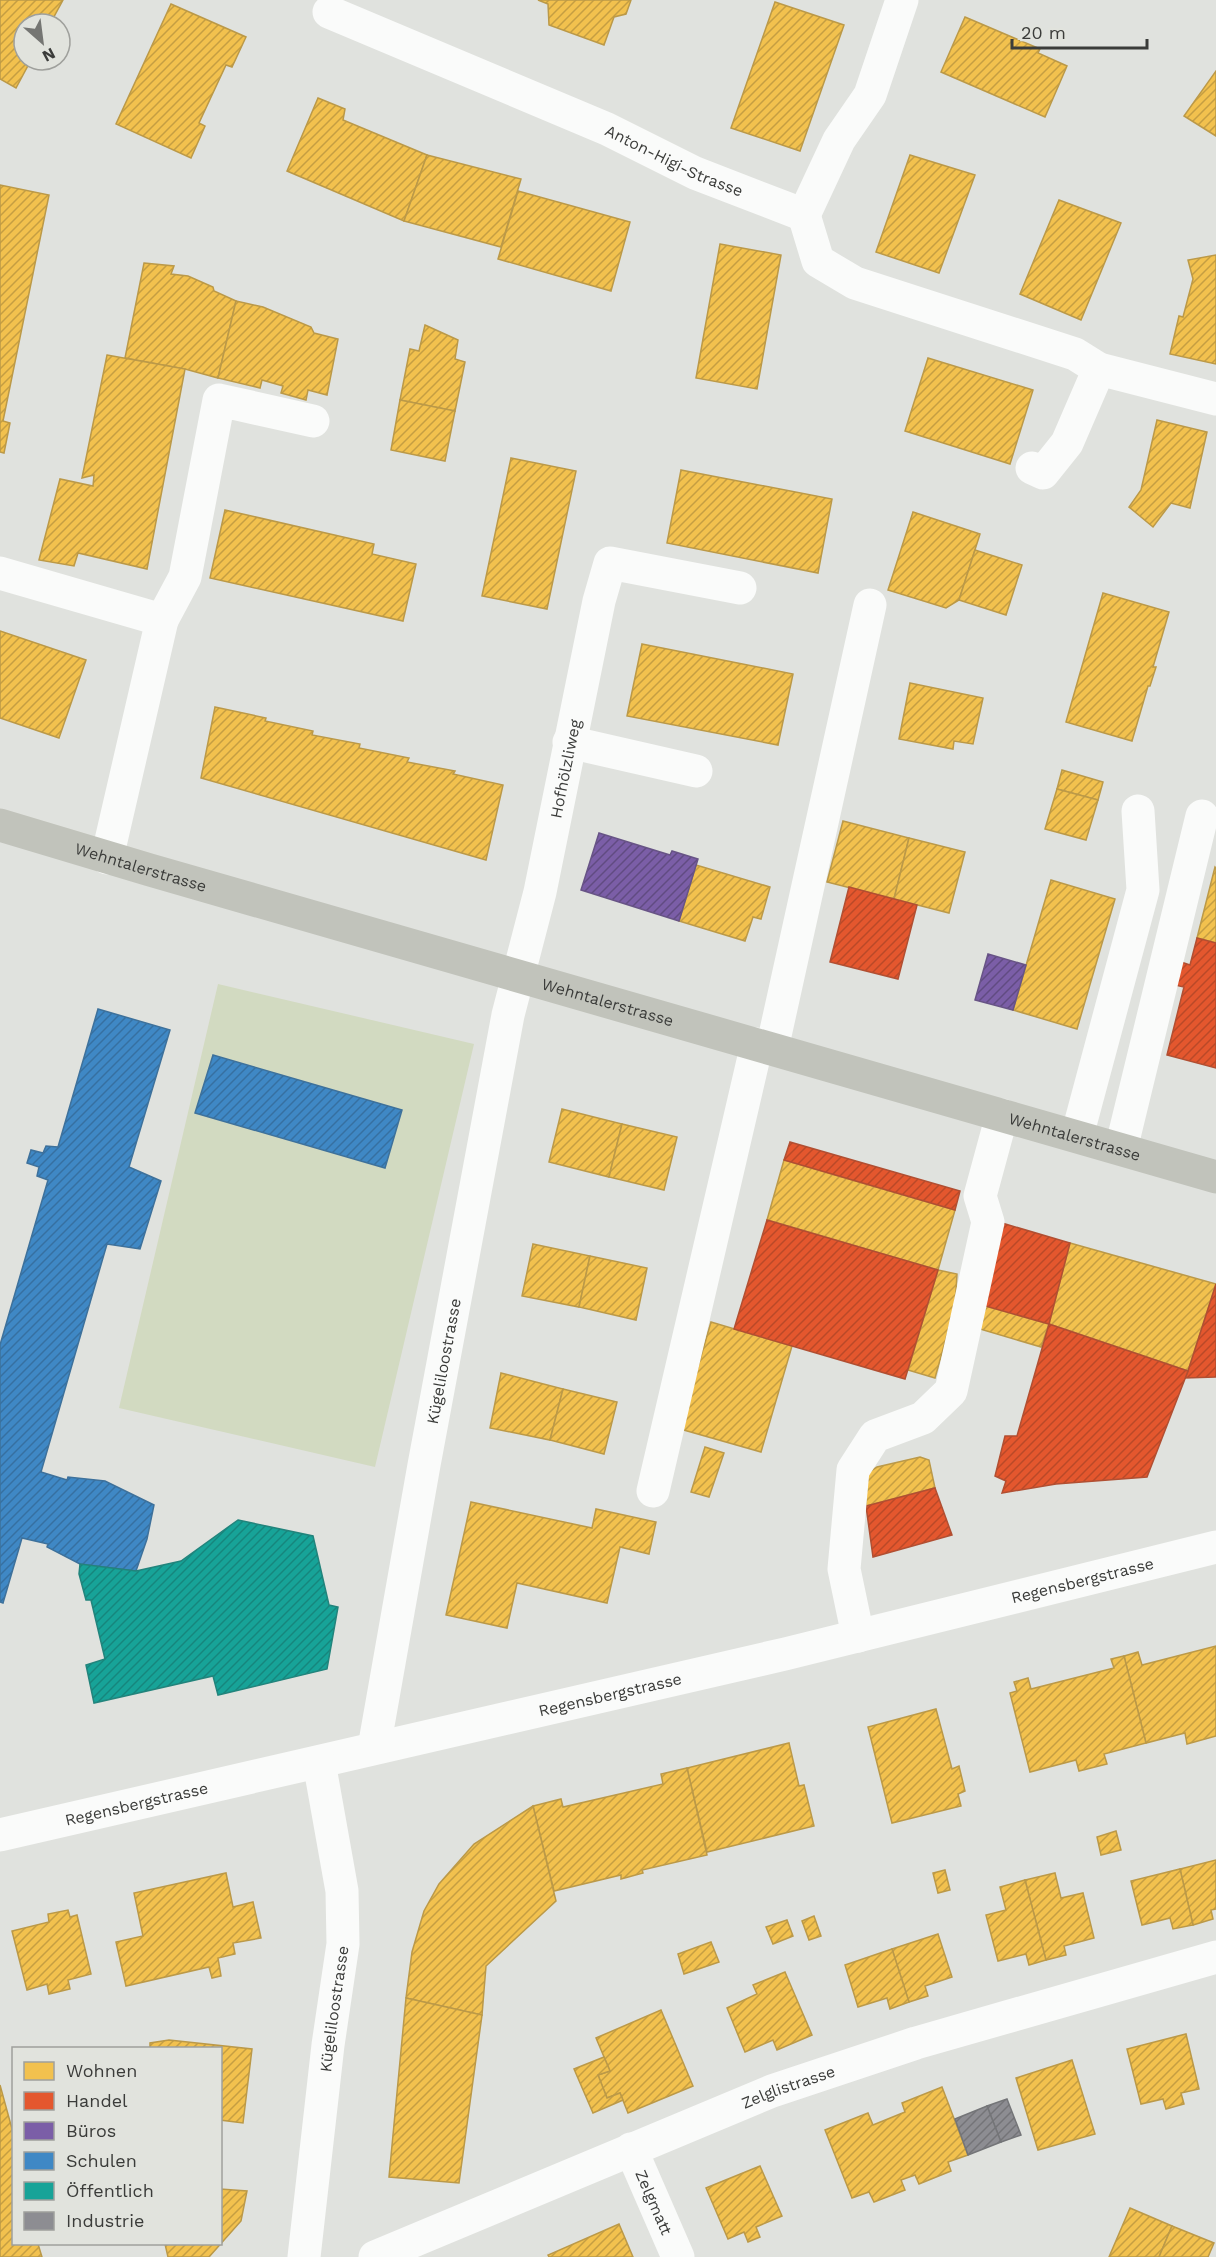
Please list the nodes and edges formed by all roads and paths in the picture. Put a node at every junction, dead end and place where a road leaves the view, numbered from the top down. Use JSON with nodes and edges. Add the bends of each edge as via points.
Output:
{"nodes":[{"id":1,"x":902,"y":0,"type":"edge"},
{"id":2,"x":329,"y":12,"type":"dead end"},
{"id":3,"x":804,"y":215,"type":"junction"},
{"id":4,"x":1099,"y":369,"type":"junction"},
{"id":5,"x":1216,"y":399,"type":"edge"},
{"id":6,"x":313,"y":421,"type":"dead end"},
{"id":7,"x":1032,"y":468,"type":"dead end"},
{"id":8,"x":0,"y":573,"type":"edge"},
{"id":9,"x":740,"y":588,"type":"dead end"},
{"id":10,"x":870,"y":604,"type":"dead end"},
{"id":11,"x":162,"y":620,"type":"junction"},
{"id":12,"x":569,"y":742,"type":"junction"},
{"id":13,"x":696,"y":771,"type":"dead end"},
{"id":14,"x":1138,"y":811,"type":"dead end"},
{"id":15,"x":1202,"y":816,"type":"dead end"},
{"id":16,"x":0,"y":825,"type":"edge"},
{"id":17,"x":107,"y":858,"type":"junction"},
{"id":18,"x":519,"y":976,"type":"junction"},
{"id":19,"x":765,"y":1046,"type":"junction"},
{"id":20,"x":1002,"y":1115,"type":"junction"},
{"id":21,"x":1077,"y":1136,"type":"junction"},
{"id":22,"x":1121,"y":1149,"type":"junction"},
{"id":23,"x":1216,"y":1177,"type":"edge"},
{"id":24,"x":653,"y":1491,"type":"dead end"},
{"id":25,"x":1216,"y":1547,"type":"edge"},
{"id":26,"x":858,"y":1636,"type":"junction"},
{"id":27,"x":374,"y":1748,"type":"junction"},
{"id":28,"x":319,"y":1762,"type":"junction"},
{"id":29,"x":0,"y":1835,"type":"edge"},
{"id":30,"x":1216,"y":1957,"type":"edge"},
{"id":31,"x":631,"y":2149,"type":"junction"},
{"id":32,"x":304,"y":2257,"type":"edge"},
{"id":33,"x":375,"y":2257,"type":"edge"},
{"id":34,"x":678,"y":2257,"type":"edge"}],
"edges":[{"from":1,"to":3,"type":"street","via":[[870,95],[839,140]]},
{"from":2,"to":3,"type":"street","name":"Anton-Higi-Strasse","via":[[607,129],[695,172]]},
{"from":3,"to":4,"type":"street","via":[[818,261],[855,283],[1076,354]]},
{"from":4,"to":5,"type":"street"},
{"from":4,"to":7,"type":"street","via":[[1067,443],[1043,473]]},
{"from":6,"to":11,"type":"street","via":[[219,400],[185,577]]},
{"from":8,"to":11,"type":"street"},
{"from":9,"to":12,"type":"street","name":"Hofhölzliweg","via":[[610,563],[598,601]]},
{"from":10,"to":19,"type":"street"},
{"from":11,"to":17,"type":"street"},
{"from":12,"to":13,"type":"street"},
{"from":12,"to":18,"type":"street","name":"Hofhölzliweg"},
{"from":14,"to":21,"type":"street","via":[[1143,890]]},
{"from":15,"to":22,"type":"street"},
{"from":16,"to":17,"type":"main road","name":"Wehntalerstrasse"},
{"from":17,"to":18,"type":"main road","name":"Wehntalerstrasse"},
{"from":18,"to":19,"type":"main road","name":"Wehntalerstrasse"},
{"from":18,"to":27,"type":"street","name":"Kügeliloostrasse","via":[[501,1049]]},
{"from":19,"to":20,"type":"main road","name":"Wehntalerstrasse"},
{"from":19,"to":24,"type":"street"},
{"from":20,"to":21,"type":"main road","name":"Wehntalerstrasse"},
{"from":20,"to":26,"type":"street","via":[[980,1196],[988,1222],[951,1391],[923,1418],[875,1436],[853,1470],[844,1569]]},
{"from":21,"to":22,"type":"main road","name":"Wehntalerstrasse"},
{"from":22,"to":23,"type":"main road","name":"Wehntalerstrasse"},
{"from":25,"to":26,"type":"street","name":"Regensbergstrasse"},
{"from":26,"to":27,"type":"street","name":"Regensbergstrasse"},
{"from":27,"to":28,"type":"street","name":"Regensbergstrasse"},
{"from":28,"to":29,"type":"street","name":"Regensbergstrasse"},
{"from":28,"to":32,"type":"street","name":"Kügeliloostrasse","via":[[342,1891],[343,1944]]},
{"from":30,"to":31,"type":"street","name":"Zelglistrasse","via":[[916,2043],[772,2091]]},
{"from":31,"to":33,"type":"street","name":"Zelglistrasse"},
{"from":31,"to":34,"type":"street","name":"Zelgmatt"}]}
